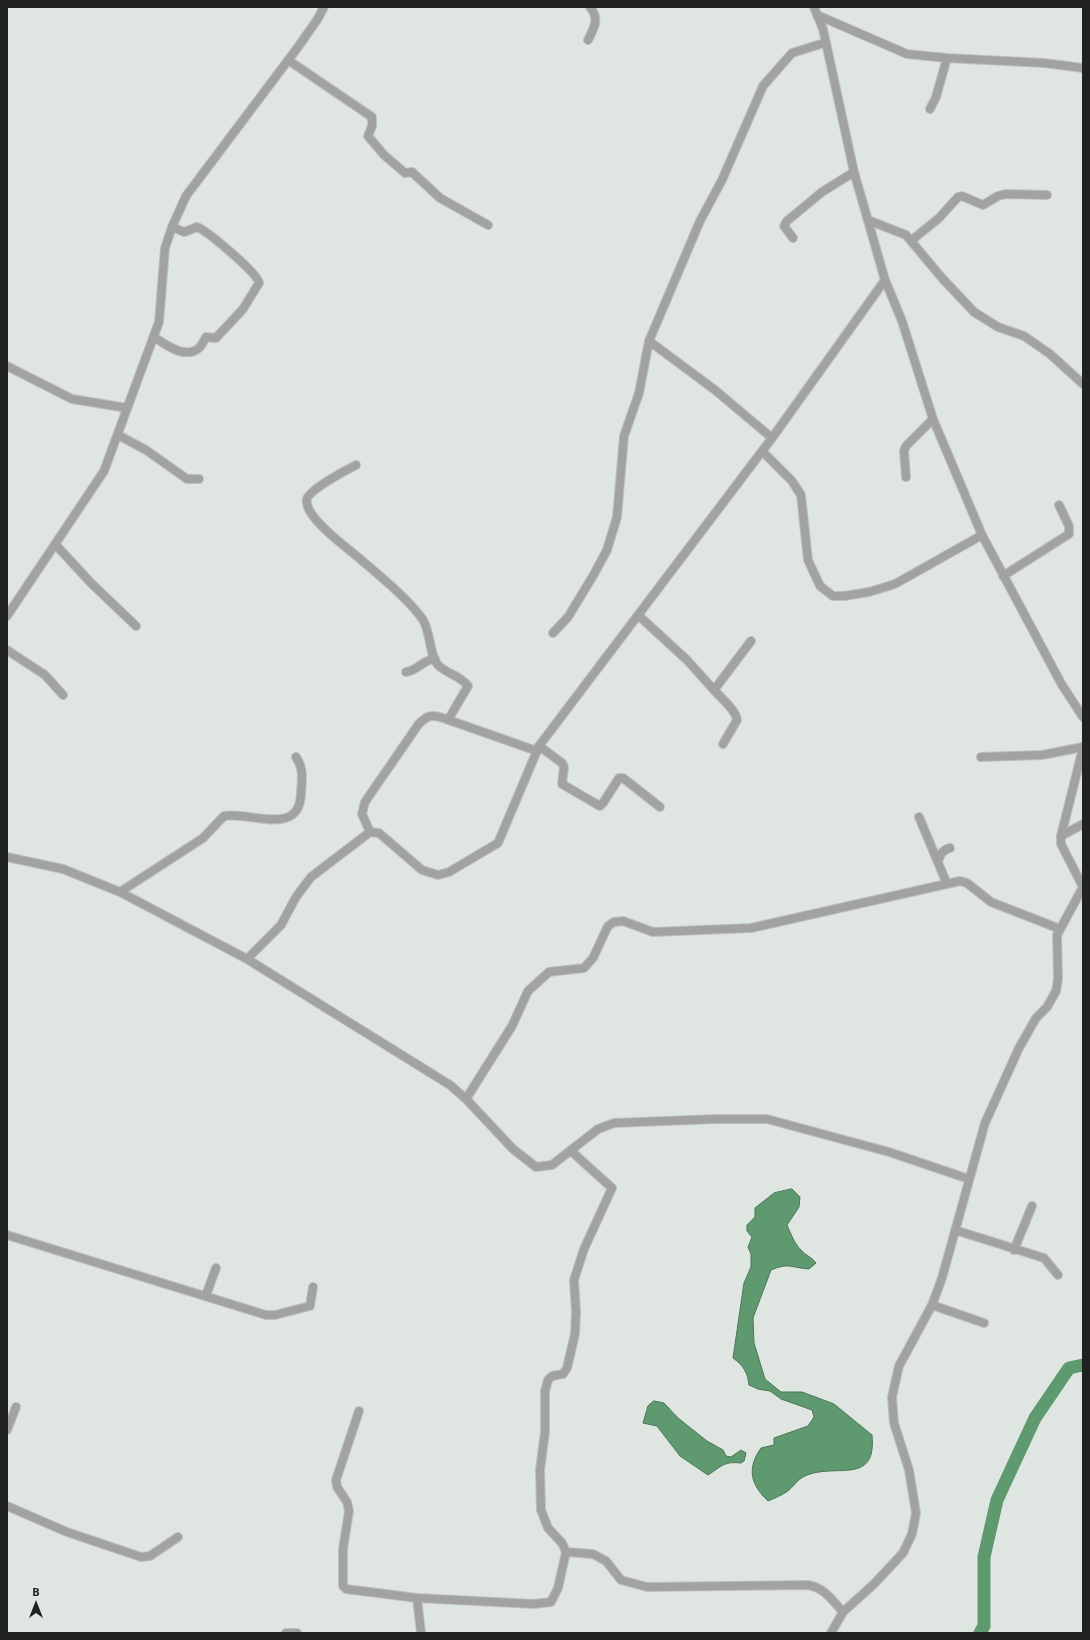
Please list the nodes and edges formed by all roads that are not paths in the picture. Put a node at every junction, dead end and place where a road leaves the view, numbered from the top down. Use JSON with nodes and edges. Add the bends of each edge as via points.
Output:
{"nodes":[{"id":1,"x":324,"y":7,"type":"edge"},
{"id":2,"x":590,"y":7,"type":"edge"},
{"id":3,"x":816,"y":11,"type":"edge"},
{"id":4,"x":588,"y":40,"type":"dead end"},
{"id":5,"x":824,"y":43,"type":"junction"},
{"id":6,"x":947,"y":58,"type":"junction"},
{"id":7,"x":288,"y":60,"type":"junction"},
{"id":8,"x":1083,"y":68,"type":"edge"},
{"id":9,"x":930,"y":109,"type":"dead end"},
{"id":10,"x":854,"y":172,"type":"junction"},
{"id":11,"x":1047,"y":195,"type":"dead end"},
{"id":12,"x":868,"y":220,"type":"junction"},
{"id":13,"x":488,"y":225,"type":"dead end"},
{"id":14,"x":172,"y":227,"type":"junction"},
{"id":15,"x":793,"y":238,"type":"dead end"},
{"id":16,"x":912,"y":240,"type":"junction"},
{"id":17,"x":886,"y":280,"type":"junction"},
{"id":18,"x":154,"y":337,"type":"junction"},
{"id":19,"x":649,"y":341,"type":"junction"},
{"id":20,"x":7,"y":366,"type":"edge"},
{"id":21,"x":1083,"y":384,"type":"edge"},
{"id":22,"x":127,"y":408,"type":"junction"},
{"id":23,"x":933,"y":419,"type":"junction"},
{"id":24,"x":118,"y":436,"type":"junction"},
{"id":25,"x":772,"y":438,"type":"junction"},
{"id":26,"x":762,"y":451,"type":"junction"},
{"id":27,"x":356,"y":465,"type":"dead end"},
{"id":28,"x":906,"y":477,"type":"dead end"},
{"id":29,"x":199,"y":480,"type":"dead end"},
{"id":30,"x":1059,"y":505,"type":"dead end"},
{"id":31,"x":982,"y":536,"type":"junction"},
{"id":32,"x":55,"y":544,"type":"junction"},
{"id":33,"x":1003,"y":576,"type":"junction"},
{"id":34,"x":638,"y":615,"type":"junction"},
{"id":35,"x":7,"y":616,"type":"edge"},
{"id":36,"x":136,"y":626,"type":"dead end"},
{"id":37,"x":553,"y":633,"type":"dead end"},
{"id":38,"x":752,"y":641,"type":"dead end"},
{"id":39,"x":7,"y":650,"type":"edge"},
{"id":40,"x":435,"y":659,"type":"junction"},
{"id":41,"x":406,"y":672,"type":"dead end"},
{"id":42,"x":714,"y":690,"type":"junction"},
{"id":43,"x":63,"y":695,"type":"dead end"},
{"id":44,"x":1083,"y":717,"type":"edge"},
{"id":45,"x":448,"y":720,"type":"junction"},
{"id":46,"x":723,"y":744,"type":"dead end"},
{"id":47,"x":538,"y":748,"type":"junction"},
{"id":48,"x":1083,"y":748,"type":"edge"},
{"id":49,"x":296,"y":758,"type":"dead end"},
{"id":50,"x":981,"y":758,"type":"dead end"},
{"id":51,"x":660,"y":807,"type":"dead end"},
{"id":52,"x":919,"y":817,"type":"dead end"},
{"id":53,"x":1083,"y":824,"type":"edge"},
{"id":54,"x":370,"y":832,"type":"junction"},
{"id":55,"x":1060,"y":836,"type":"junction"},
{"id":56,"x":950,"y":848,"type":"dead end"},
{"id":57,"x":7,"y":857,"type":"edge"},
{"id":58,"x":938,"y":862,"type":"junction"},
{"id":59,"x":947,"y":884,"type":"junction"},
{"id":60,"x":120,"y":892,"type":"junction"},
{"id":61,"x":1060,"y":930,"type":"junction"},
{"id":62,"x":247,"y":959,"type":"junction"},
{"id":63,"x":466,"y":1099,"type":"junction"},
{"id":64,"x":571,"y":1151,"type":"junction"},
{"id":65,"x":969,"y":1179,"type":"junction"},
{"id":66,"x":1032,"y":1206,"type":"dead end"},
{"id":67,"x":955,"y":1230,"type":"junction"},
{"id":68,"x":7,"y":1235,"type":"edge"},
{"id":69,"x":1014,"y":1250,"type":"junction"},
{"id":70,"x":216,"y":1268,"type":"dead end"},
{"id":71,"x":1058,"y":1275,"type":"dead end"},
{"id":72,"x":313,"y":1287,"type":"dead end"},
{"id":73,"x":206,"y":1295,"type":"junction"},
{"id":74,"x":932,"y":1305,"type":"junction"},
{"id":75,"x":984,"y":1323,"type":"dead end"},
{"id":76,"x":16,"y":1407,"type":"dead end"},
{"id":77,"x":359,"y":1411,"type":"dead end"},
{"id":78,"x":7,"y":1430,"type":"edge"},
{"id":79,"x":7,"y":1506,"type":"edge"},
{"id":80,"x":178,"y":1537,"type":"dead end"},
{"id":81,"x":566,"y":1552,"type":"junction"},
{"id":82,"x":417,"y":1598,"type":"junction"},
{"id":83,"x":843,"y":1612,"type":"junction"},
{"id":84,"x":286,"y":1633,"type":"edge"},
{"id":85,"x":297,"y":1633,"type":"edge"},
{"id":86,"x":421,"y":1633,"type":"edge"},
{"id":87,"x":831,"y":1633,"type":"edge"}],
"edges":[{"from":1,"to":7,"type":"street","via":[[318,20]]},
{"from":2,"to":4,"type":"street","via":[[596,23]]},
{"from":3,"to":5,"type":"street"},
{"from":3,"to":6,"type":"street","via":[[907,54]]},
{"from":5,"to":10,"type":"street"},
{"from":5,"to":19,"type":"street","via":[[792,53],[763,86],[722,180],[687,249]]},
{"from":6,"to":8,"type":"street","via":[[1044,63]]},
{"from":6,"to":9,"type":"street"},
{"from":7,"to":13,"type":"street","via":[[372,117],[368,136],[384,155],[405,173],[412,172],[440,198]]},
{"from":7,"to":14,"type":"street","via":[[186,196]]},
{"from":10,"to":12,"type":"street"},
{"from":10,"to":15,"type":"street","via":[[822,192],[784,224]]},
{"from":11,"to":16,"type":"street","via":[[1006,194],[983,205],[962,196],[958,197],[939,218]]},
{"from":12,"to":16,"type":"street","via":[[906,235]]},
{"from":12,"to":17,"type":"street"},
{"from":14,"to":18,"type":"street","via":[[165,248],[161,310]]},
{"from":14,"to":18,"type":"street","via":[[184,232],[197,227],[203,229],[249,268],[257,276],[259,283],[230,325],[216,338],[206,338],[194,351],[176,350]]},
{"from":16,"to":21,"type":"street","via":[[942,278],[974,312],[998,327],[1024,336],[1050,354]]},
{"from":17,"to":23,"type":"street","via":[[902,321]]},
{"from":17,"to":25,"type":"street"},
{"from":18,"to":22,"type":"street"},
{"from":19,"to":25,"type":"street","via":[[715,390]]},
{"from":19,"to":37,"type":"street","via":[[640,393],[624,436],[617,517],[607,550],[568,617]]},
{"from":20,"to":22,"type":"street","via":[[72,399]]},
{"from":22,"to":24,"type":"street"},
{"from":23,"to":28,"type":"street","via":[[906,446]]},
{"from":23,"to":31,"type":"street"},
{"from":24,"to":29,"type":"street","via":[[146,450],[187,479]]},
{"from":24,"to":32,"type":"street","via":[[104,471]]},
{"from":25,"to":26,"type":"street"},
{"from":26,"to":31,"type":"street","via":[[792,481],[802,495],[808,560],[820,586],[833,596],[869,592],[895,584]]},
{"from":26,"to":34,"type":"street"},
{"from":27,"to":40,"type":"street","via":[[310,494],[306,501],[316,520],[419,614],[428,629]]},
{"from":30,"to":33,"type":"street","via":[[1069,526],[1069,534]]},
{"from":31,"to":33,"type":"street"},
{"from":32,"to":35,"type":"street"},
{"from":32,"to":36,"type":"street"},
{"from":33,"to":44,"type":"street","via":[[1062,685]]},
{"from":34,"to":42,"type":"street","via":[[687,660]]},
{"from":34,"to":47,"type":"street"},
{"from":38,"to":42,"type":"street"},
{"from":39,"to":43,"type":"street","via":[[46,675]]},
{"from":40,"to":41,"type":"street","via":[[430,659],[415,670]]},
{"from":40,"to":45,"type":"street","via":[[443,669],[468,686]]},
{"from":42,"to":46,"type":"street","via":[[723,702],[732,708],[737,717]]},
{"from":45,"to":47,"type":"street"},
{"from":45,"to":54,"type":"street","via":[[430,715],[424,719],[368,796],[362,814]]},
{"from":47,"to":51,"type":"street","via":[[562,763],[562,784],[600,806],[615,782],[623,778]]},
{"from":47,"to":54,"type":"street","via":[[501,840],[449,872],[438,876],[422,870],[379,833]]},
{"from":48,"to":50,"type":"street","via":[[1042,755]]},
{"from":48,"to":55,"type":"street"},
{"from":49,"to":60,"type":"street","via":[[302,770],[301,803],[296,810],[283,818],[271,820],[224,816],[203,838]]},
{"from":52,"to":58,"type":"street"},
{"from":53,"to":55,"type":"street"},
{"from":54,"to":62,"type":"street","via":[[311,877],[296,897],[281,925]]},
{"from":55,"to":61,"type":"street","via":[[1061,844],[1083,888]]},
{"from":56,"to":58,"type":"street","via":[[940,855]]},
{"from":57,"to":60,"type":"street","via":[[63,869]]},
{"from":58,"to":59,"type":"street"},
{"from":59,"to":61,"type":"street","via":[[963,881],[991,902]]},
{"from":59,"to":63,"type":"street","via":[[742,929],[653,932],[628,922],[614,922],[608,926],[584,968],[549,972],[528,991],[512,1026]]},
{"from":60,"to":62,"type":"street"},
{"from":61,"to":65,"type":"street","via":[[1057,935],[1056,991],[1047,1007],[1036,1018],[1019,1048],[985,1123]]},
{"from":62,"to":63,"type":"street","via":[[450,1085]]},
{"from":63,"to":64,"type":"street","via":[[513,1149],[536,1167],[552,1166]]},
{"from":64,"to":65,"type":"street","via":[[598,1129],[614,1123],[760,1118],[889,1152]]},
{"from":64,"to":81,"type":"street","via":[[612,1188],[584,1249],[574,1280],[575,1334],[567,1368],[563,1374],[552,1376],[546,1386],[545,1432],[540,1470],[541,1510],[548,1528],[562,1543]]},
{"from":65,"to":67,"type":"street"},
{"from":66,"to":69,"type":"street"},
{"from":67,"to":69,"type":"street"},
{"from":67,"to":74,"type":"street"},
{"from":68,"to":73,"type":"street"},
{"from":69,"to":71,"type":"street","via":[[1044,1258]]},
{"from":70,"to":73,"type":"street"},
{"from":72,"to":73,"type":"street","via":[[310,1306],[275,1315],[266,1315]]},
{"from":74,"to":75,"type":"street"},
{"from":74,"to":83,"type":"street","via":[[899,1366],[892,1397],[894,1423],[909,1470],[916,1513],[912,1534],[903,1553]]},
{"from":76,"to":78,"type":"street"},
{"from":77,"to":82,"type":"street","via":[[336,1480],[337,1487],[349,1508],[343,1549],[343,1586],[346,1589]]},
{"from":79,"to":80,"type":"street","via":[[67,1532],[141,1557],[150,1556]]},
{"from":81,"to":82,"type":"street","via":[[557,1592],[551,1602],[534,1604]]},
{"from":81,"to":83,"type":"street","via":[[593,1554],[606,1561],[621,1580],[647,1587],[808,1585],[825,1592]]},
{"from":82,"to":86,"type":"street"},
{"from":83,"to":87,"type":"street"},
{"from":84,"to":85,"type":"street"}]}
